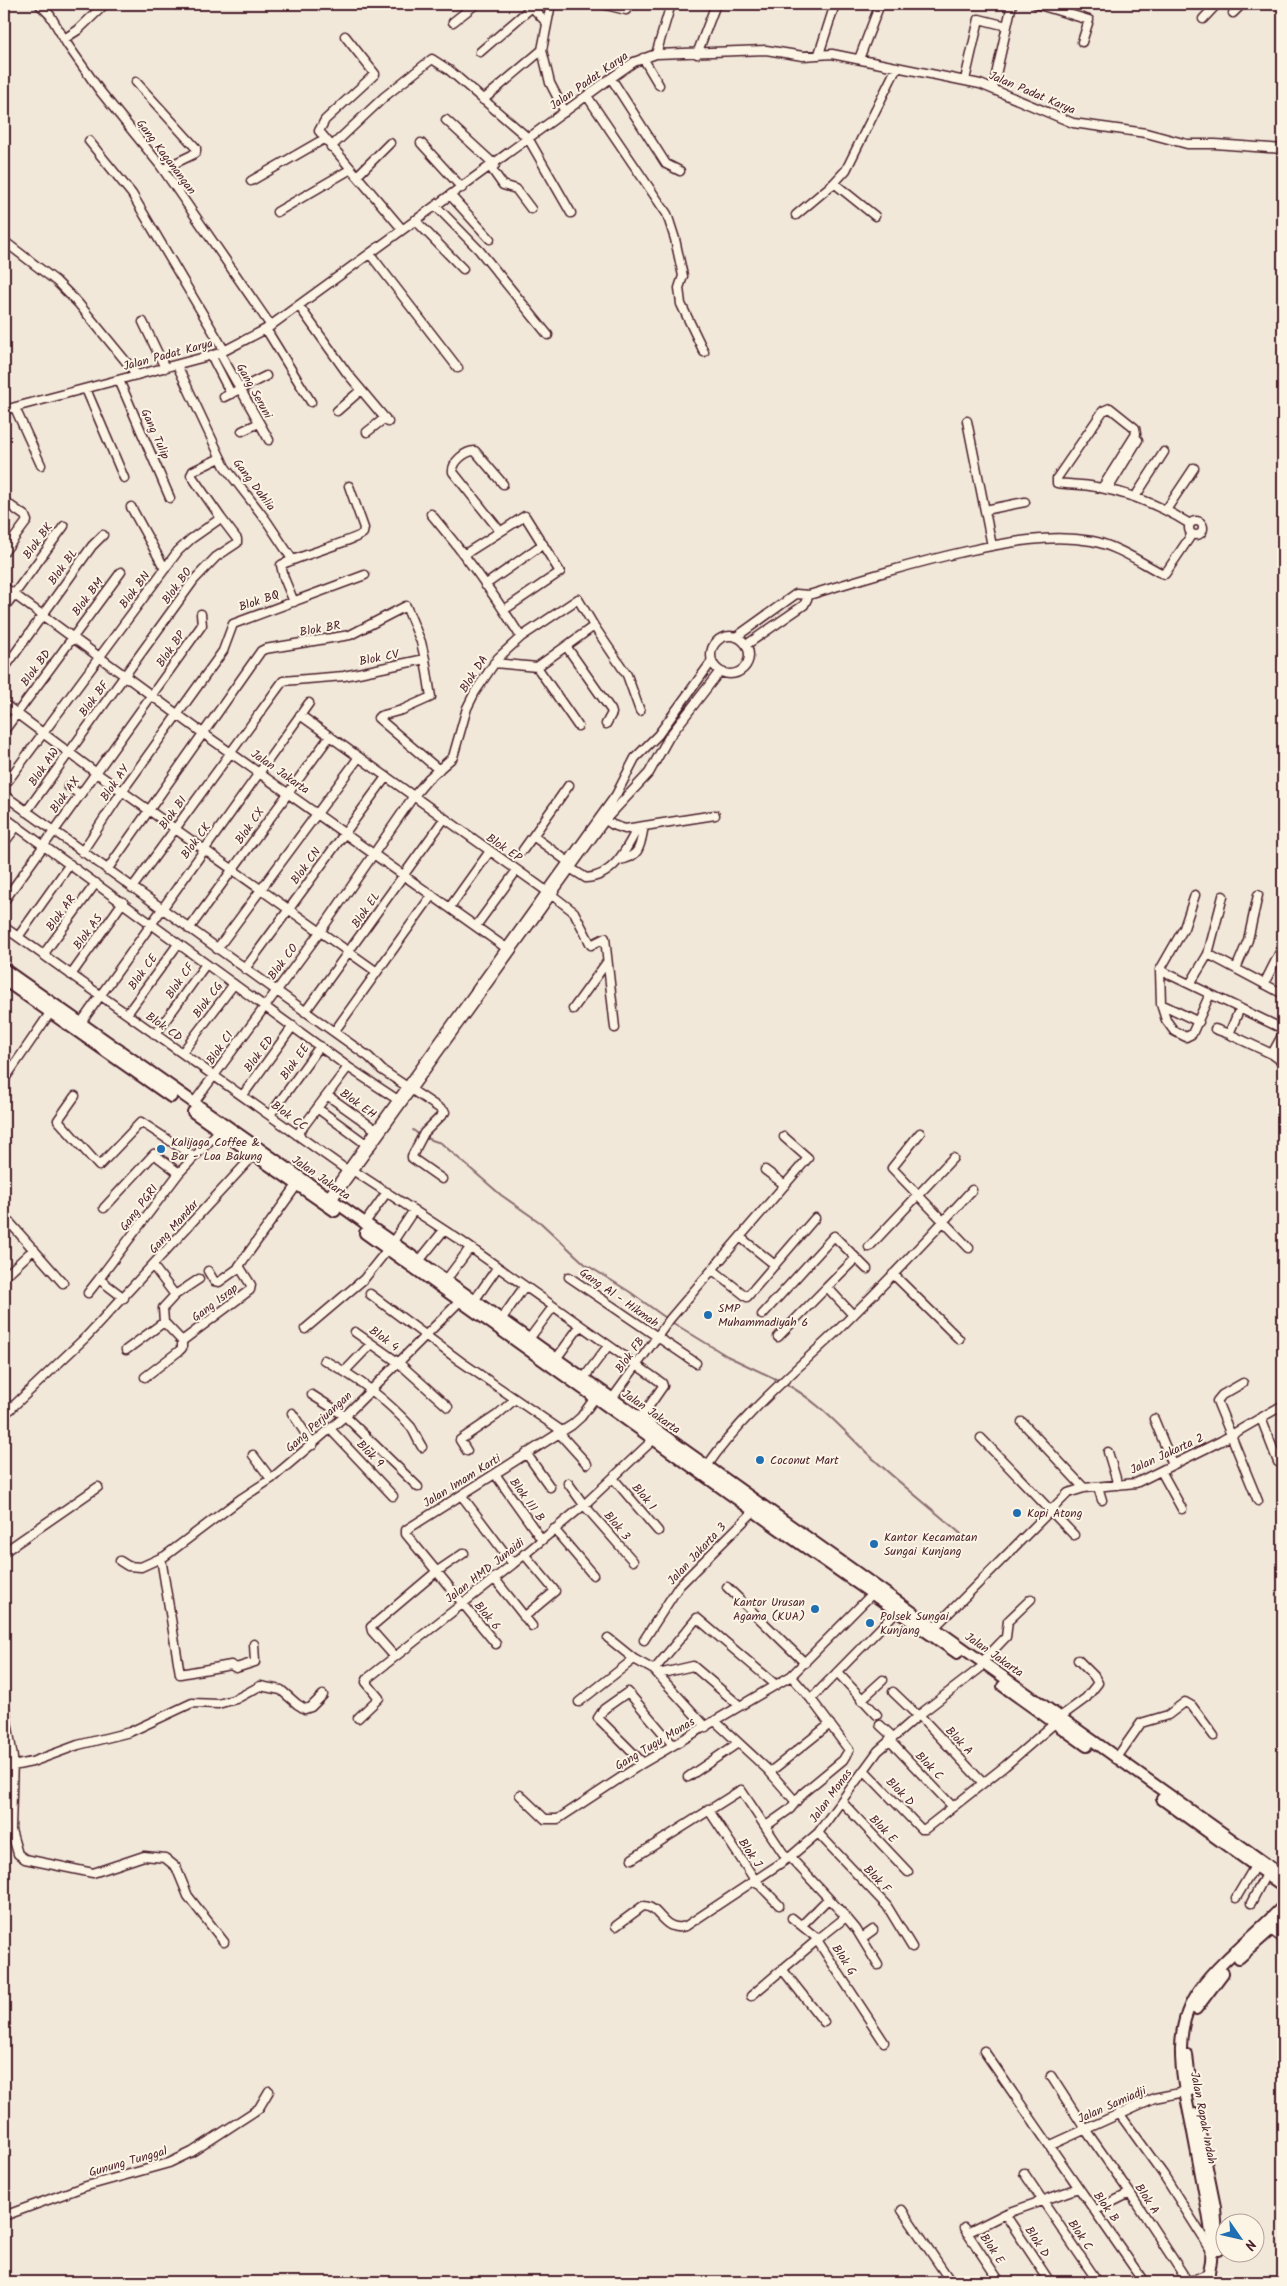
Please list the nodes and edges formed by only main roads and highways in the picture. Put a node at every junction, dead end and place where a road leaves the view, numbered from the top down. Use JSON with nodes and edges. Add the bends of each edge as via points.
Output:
{"nodes":[{"id":1,"x":4,"y":969,"type":"edge"},
{"id":2,"x":4,"y":980,"type":"edge"},
{"id":3,"x":78,"y":1027,"type":"junction"},
{"id":4,"x":191,"y":1106,"type":"junction"},
{"id":5,"x":328,"y":1202,"type":"junction"},
{"id":6,"x":390,"y":1246,"type":"junction"},
{"id":7,"x":597,"y":1394,"type":"junction"},
{"id":8,"x":852,"y":1575,"type":"junction"},
{"id":9,"x":932,"y":1631,"type":"junction"},
{"id":10,"x":1245,"y":1854,"type":"junction"},
{"id":11,"x":1283,"y":1876,"type":"edge"},
{"id":12,"x":1283,"y":1886,"type":"edge"},
{"id":13,"x":1283,"y":1906,"type":"edge"},
{"id":14,"x":1283,"y":1919,"type":"edge"},
{"id":15,"x":1210,"y":2279,"type":"edge"}],
"edges":[{"from":1,"to":3,"type":"main road","name":"Jalan Jakarta"},
{"from":2,"to":3,"type":"main road","name":"Jalan Jakarta","via":[[50,1013]]},
{"from":3,"to":4,"type":"main road","name":"Jalan Jakarta"},
{"from":4,"to":5,"type":"main road","name":"Jalan Jakarta"},
{"from":4,"to":5,"type":"main road","name":"Jalan Jakarta","via":[[254,1155]]},
{"from":5,"to":6,"type":"main road","name":"Jalan Jakarta"},
{"from":5,"to":6,"type":"main road","name":"Jalan Jakarta","via":[[364,1224]]},
{"from":6,"to":7,"type":"main road","name":"Jalan Jakarta","via":[[460,1300]]},
{"from":6,"to":7,"type":"main road","name":"Jalan Jakarta","via":[[446,1280],[583,1379]]},
{"from":7,"to":8,"type":"main road","name":"Jalan Jakarta","via":[[754,1511]]},
{"from":7,"to":8,"type":"main road","name":"Jalan Jakarta","via":[[612,1399],[707,1466]]},
{"from":8,"to":9,"type":"main road","name":"Jalan Jakarta"},
{"from":8,"to":9,"type":"main road","name":"Jalan Jakarta","via":[[872,1594]]},
{"from":9,"to":10,"type":"main road","name":"Jalan Jakarta"},
{"from":10,"to":11,"type":"main road","name":"Jalan Jakarta"},
{"from":10,"to":12,"type":"main road","name":"Jalan Jakarta"},
{"from":13,"to":15,"type":"main road","name":"Jalan Rapak Indah","via":[[1213,1973],[1186,2014],[1181,2070],[1208,2210],[1212,2252]]},
{"from":14,"to":15,"type":"main road","name":"Jalan Rapak Indah","via":[[1219,1977],[1198,2003],[1189,2030],[1187,2059],[1190,2086],[1219,2238],[1218,2262]]}]}
